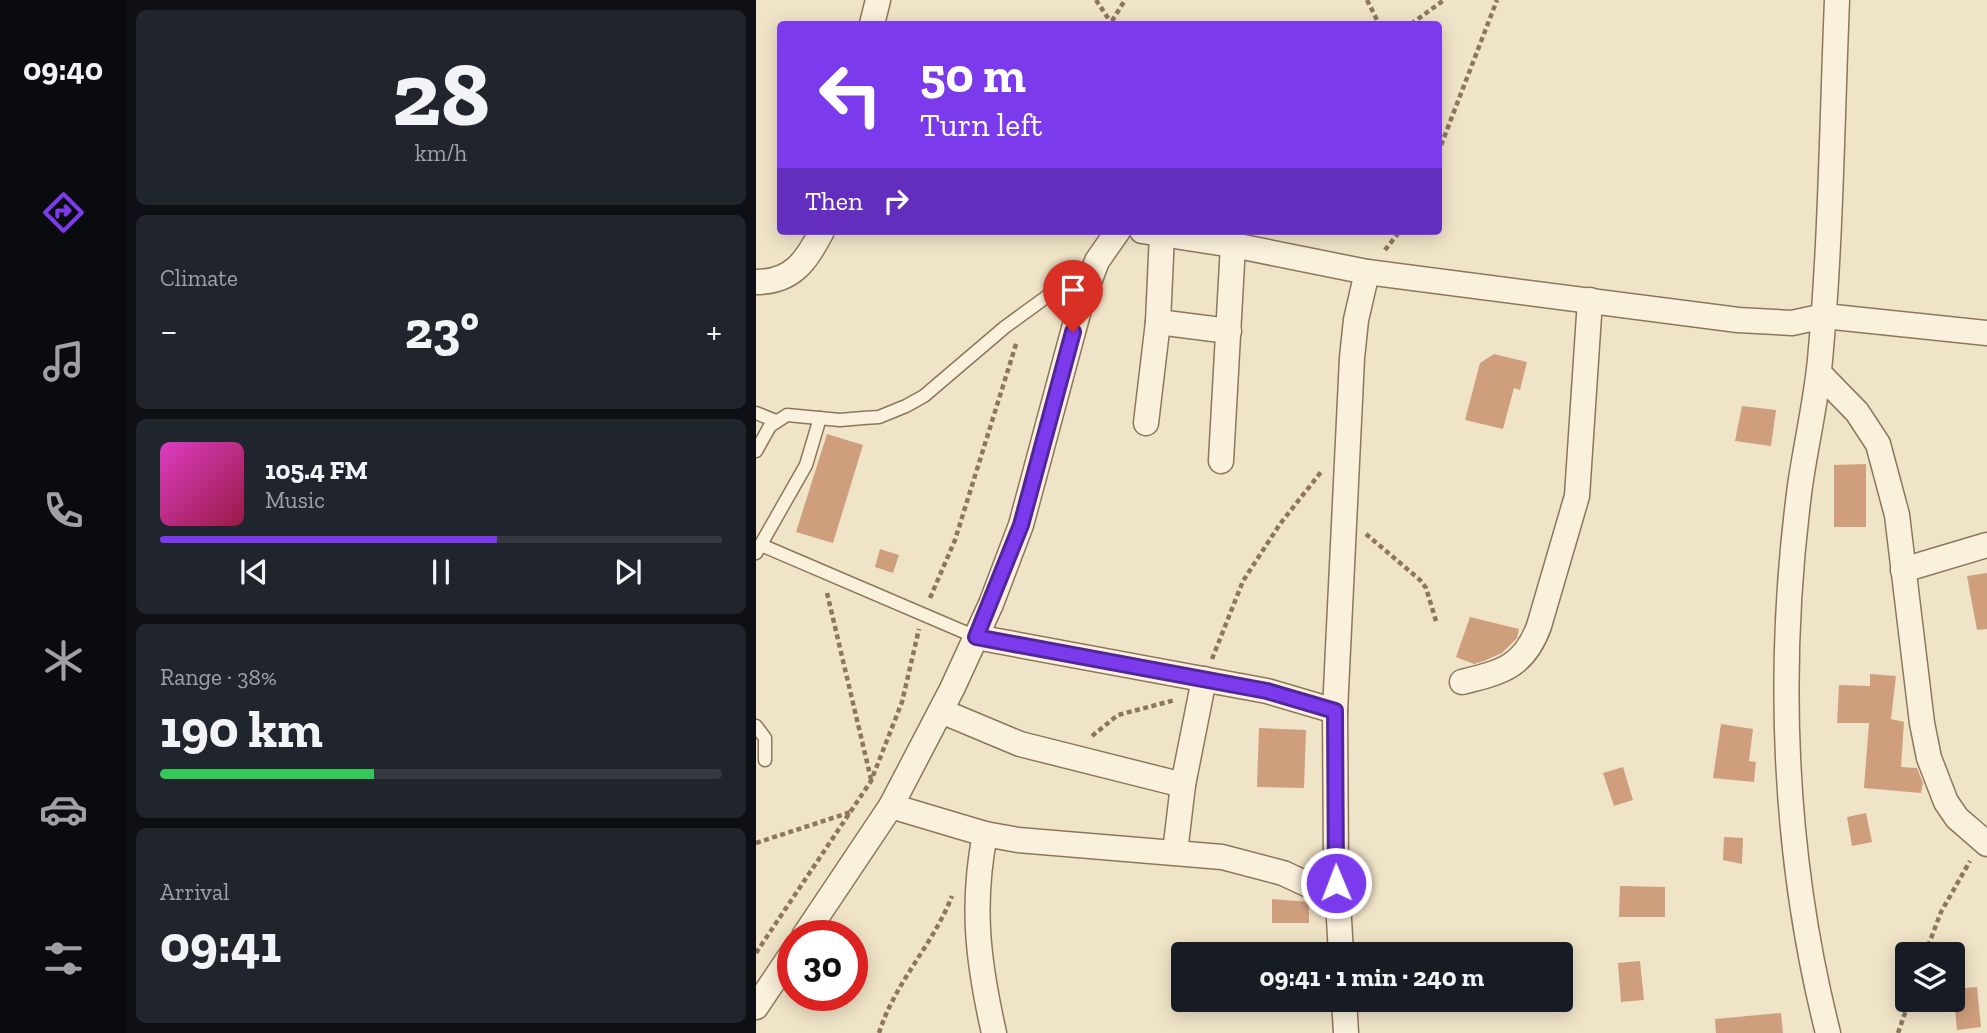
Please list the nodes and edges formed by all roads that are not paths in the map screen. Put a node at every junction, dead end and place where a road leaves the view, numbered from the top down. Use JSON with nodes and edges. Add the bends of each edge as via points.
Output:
{"nodes":[{"id":1,"x":878,"y":0,"type":"edge"},
{"id":2,"x":1837,"y":0,"type":"edge"},
{"id":3,"x":873,"y":21,"type":"edge"},
{"id":4,"x":820,"y":235,"type":"edge"},
{"id":5,"x":1115,"y":235,"type":"edge"},
{"id":6,"x":1152,"y":235,"type":"edge"},
{"id":7,"x":1171,"y":235,"type":"edge"},
{"id":8,"x":1233,"y":245,"type":"junction"},
{"id":9,"x":1097,"y":261,"type":"junction"},
{"id":10,"x":1367,"y":272,"type":"junction"},
{"id":11,"x":756,"y":282,"type":"edge"},
{"id":12,"x":1590,"y":300,"type":"junction"},
{"id":13,"x":1824,"y":316,"type":"junction"},
{"id":14,"x":1158,"y":322,"type":"junction"},
{"id":15,"x":1229,"y":331,"type":"junction"},
{"id":16,"x":1987,"y":334,"type":"edge"},
{"id":17,"x":1819,"y":373,"type":"junction"},
{"id":18,"x":756,"y":413,"type":"edge"},
{"id":19,"x":820,"y":418,"type":"junction"},
{"id":20,"x":776,"y":421,"type":"junction"},
{"id":21,"x":1146,"y":423,"type":"dead end"},
{"id":22,"x":756,"y":451,"type":"edge"},
{"id":23,"x":1221,"y":461,"type":"dead end"},
{"id":24,"x":1987,"y":545,"type":"edge"},
{"id":25,"x":759,"y":549,"type":"edge"},
{"id":26,"x":1903,"y":570,"type":"junction"},
{"id":27,"x":976,"y":637,"type":"junction"},
{"id":28,"x":1204,"y":679,"type":"junction"},
{"id":29,"x":1462,"y":682,"type":"dead end"},
{"id":30,"x":941,"y":711,"type":"junction"},
{"id":31,"x":1335,"y":711,"type":"junction"},
{"id":32,"x":756,"y":726,"type":"edge"},
{"id":33,"x":765,"y":760,"type":"dead end"},
{"id":34,"x":1183,"y":785,"type":"junction"},
{"id":35,"x":891,"y":806,"type":"junction"},
{"id":36,"x":985,"y":834,"type":"junction"},
{"id":37,"x":1985,"y":843,"type":"edge"},
{"id":38,"x":1175,"y":852,"type":"junction"},
{"id":39,"x":1337,"y":898,"type":"junction"},
{"id":40,"x":815,"y":920,"type":"edge"},
{"id":41,"x":1340,"y":942,"type":"edge"},
{"id":42,"x":777,"y":976,"type":"edge"},
{"id":43,"x":756,"y":1007,"type":"edge"},
{"id":44,"x":1345,"y":1012,"type":"edge"},
{"id":45,"x":994,"y":1033,"type":"edge"},
{"id":46,"x":1346,"y":1033,"type":"edge"},
{"id":47,"x":1828,"y":1033,"type":"edge"}],
"edges":[{"from":1,"to":3,"type":"street"},
{"from":2,"to":13,"type":"street"},
{"from":4,"to":11,"type":"street","via":[[792,275]]},
{"from":5,"to":9,"type":"street"},
{"from":6,"to":14,"type":"street"},
{"from":7,"to":8,"type":"street"},
{"from":8,"to":10,"type":"street"},
{"from":8,"to":15,"type":"street"},
{"from":9,"to":19,"type":"lane","via":[[924,396],[879,416]]},
{"from":9,"to":27,"type":"street","via":[[1080,306],[1021,525]]},
{"from":10,"to":12,"type":"street"},
{"from":10,"to":31,"type":"street","via":[[1356,320],[1346,437]]},
{"from":12,"to":13,"type":"street","via":[[1738,320],[1792,323]]},
{"from":12,"to":29,"type":"street","via":[[1577,496],[1539,626],[1532,646],[1518,661],[1494,674]]},
{"from":13,"to":16,"type":"street"},
{"from":13,"to":17,"type":"street"},
{"from":14,"to":15,"type":"street"},
{"from":14,"to":21,"type":"street"},
{"from":15,"to":23,"type":"street"},
{"from":17,"to":26,"type":"street","via":[[1857,412],[1878,444],[1898,516]]},
{"from":17,"to":47,"type":"street","via":[[1798,513],[1786,742],[1802,914]]},
{"from":18,"to":20,"type":"lane"},
{"from":19,"to":20,"type":"lane","via":[[787,415]]},
{"from":19,"to":25,"type":"lane","via":[[806,465]]},
{"from":20,"to":22,"type":"lane"},
{"from":24,"to":26,"type":"street"},
{"from":25,"to":27,"type":"lane"},
{"from":26,"to":37,"type":"street","via":[[1922,723],[1937,785],[1957,818]]},
{"from":27,"to":28,"type":"street"},
{"from":27,"to":30,"type":"street"},
{"from":28,"to":31,"type":"street"},
{"from":28,"to":34,"type":"street"},
{"from":30,"to":34,"type":"street","via":[[1020,744]]},
{"from":30,"to":35,"type":"street"},
{"from":31,"to":39,"type":"street"},
{"from":32,"to":33,"type":"lane","via":[[765,738]]},
{"from":34,"to":38,"type":"street"},
{"from":35,"to":36,"type":"street"},
{"from":35,"to":40,"type":"street"},
{"from":36,"to":38,"type":"street"},
{"from":36,"to":45,"type":"street","via":[[976,885],[976,928]]},
{"from":38,"to":39,"type":"street","via":[[1271,869]]},
{"from":39,"to":41,"type":"street"},
{"from":42,"to":43,"type":"street"},
{"from":44,"to":46,"type":"street"}]}
